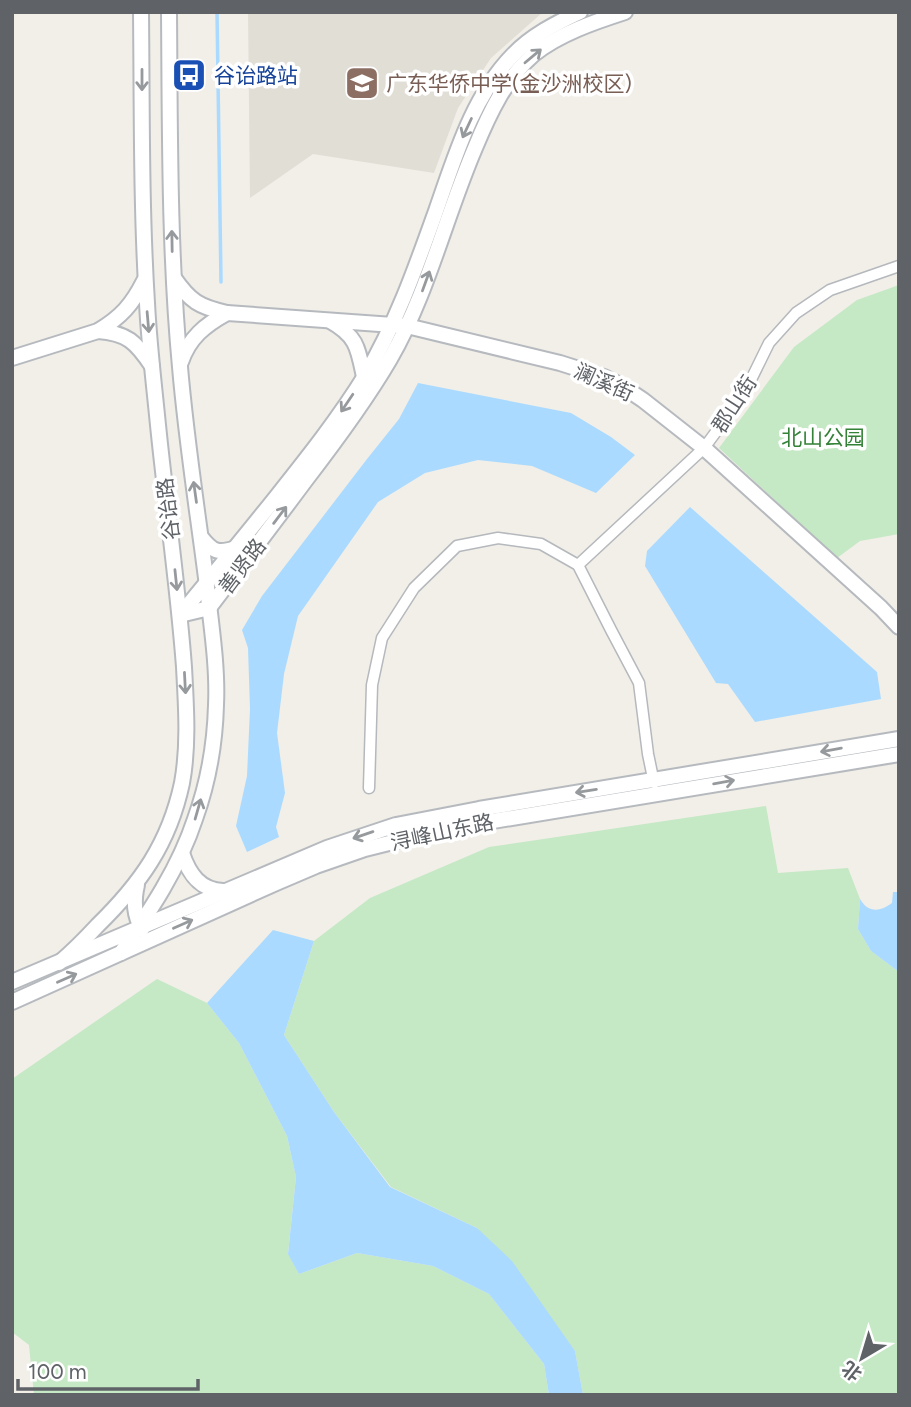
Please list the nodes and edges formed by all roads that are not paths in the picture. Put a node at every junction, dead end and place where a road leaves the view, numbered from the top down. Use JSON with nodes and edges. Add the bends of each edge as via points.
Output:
{"nodes":[{"id":1,"x":141,"y":12,"type":"edge"},
{"id":2,"x":169,"y":12,"type":"edge"},
{"id":3,"x":580,"y":12,"type":"edge"},
{"id":4,"x":625,"y":12,"type":"edge"},
{"id":5,"x":899,"y":266,"type":"edge"},
{"id":6,"x":173,"y":277,"type":"junction"},
{"id":7,"x":146,"y":278,"type":"junction"},
{"id":8,"x":227,"y":313,"type":"junction"},
{"id":9,"x":329,"y":321,"type":"junction"},
{"id":10,"x":392,"y":324,"type":"junction"},
{"id":11,"x":407,"y":326,"type":"junction"},
{"id":12,"x":98,"y":331,"type":"junction"},
{"id":13,"x":12,"y":358,"type":"edge"},
{"id":14,"x":152,"y":366,"type":"junction"},
{"id":15,"x":180,"y":368,"type":"junction"},
{"id":16,"x":364,"y":377,"type":"junction"},
{"id":17,"x":705,"y":448,"type":"junction"},
{"id":18,"x":201,"y":537,"type":"junction"},
{"id":19,"x":236,"y":548,"type":"junction"},
{"id":20,"x":578,"y":565,"type":"junction"},
{"id":21,"x":206,"y":583,"type":"junction"},
{"id":22,"x":209,"y":608,"type":"junction"},
{"id":23,"x":180,"y":615,"type":"junction"},
{"id":24,"x":899,"y":627,"type":"edge"},
{"id":25,"x":899,"y":739,"type":"edge"},
{"id":26,"x":899,"y":754,"type":"edge"},
{"id":27,"x":655,"y":787,"type":"junction"},
{"id":28,"x":369,"y":788,"type":"dead end"},
{"id":29,"x":182,"y":853,"type":"junction"},
{"id":30,"x":152,"y":862,"type":"junction"},
{"id":31,"x":172,"y":872,"type":"junction"},
{"id":32,"x":137,"y":884,"type":"junction"},
{"id":33,"x":224,"y":891,"type":"junction"},
{"id":34,"x":140,"y":926,"type":"junction"},
{"id":35,"x":151,"y":939,"type":"junction"},
{"id":36,"x":121,"y":953,"type":"junction"},
{"id":37,"x":59,"y":963,"type":"junction"},
{"id":38,"x":12,"y":982,"type":"edge"},
{"id":39,"x":12,"y":1002,"type":"edge"}],
"edges":[{"from":1,"to":7,"type":"street","name":"谷诒路","one_way":true},
{"from":6,"to":2,"type":"street","name":"谷诒路","one_way":true},
{"from":3,"to":10,"type":"street","name":"善贤路","one_way":true,"via":[[514,53],[486,91],[464,136]]},
{"from":11,"to":4,"type":"street","name":"善贤路","one_way":true,"via":[[469,161],[505,87],[549,44]]},
{"from":5,"to":17,"type":"street","name":"郡山街","via":[[830,290],[796,313],[769,343],[744,394]]},
{"from":6,"to":8,"type":"street","name":"澜溪街","via":[[194,302]]},
{"from":6,"to":15,"type":"street","name":"谷诒路"},
{"from":7,"to":12,"type":"street","via":[[125,311]]},
{"from":7,"to":14,"type":"street","name":"谷诒路","one_way":true},
{"from":8,"to":9,"type":"street","name":"澜溪街"},
{"from":8,"to":15,"type":"street","via":[[192,340]]},
{"from":9,"to":10,"type":"street","name":"澜溪街"},
{"from":9,"to":16,"type":"street","via":[[350,335]]},
{"from":10,"to":11,"type":"street","name":"澜溪街"},
{"from":10,"to":16,"type":"street","name":"善贤路"},
{"from":11,"to":17,"type":"street","name":"澜溪街","via":[[604,377],[643,400]]},
{"from":22,"to":11,"type":"street","name":"善贤路","one_way":true,"via":[[354,415]]},
{"from":12,"to":13,"type":"street"},
{"from":12,"to":14,"type":"street","via":[[129,339]]},
{"from":14,"to":23,"type":"street","name":"谷诒路","one_way":true},
{"from":18,"to":15,"type":"street","name":"谷诒路","one_way":true},
{"from":16,"to":19,"type":"street","name":"善贤路","one_way":true},
{"from":17,"to":20,"type":"street","name":"郡山街"},
{"from":17,"to":24,"type":"street","name":"澜溪街"},
{"from":18,"to":19,"type":"street","via":[[218,552]]},
{"from":18,"to":21,"type":"street","name":"谷诒路"},
{"from":19,"to":21,"type":"street","name":"善贤路"},
{"from":20,"to":27,"type":"street","via":[[639,683]]},
{"from":20,"to":28,"type":"street","via":[[541,544],[498,538],[457,546],[414,588],[382,638],[372,685]]},
{"from":21,"to":22,"type":"street","name":"谷诒路"},
{"from":21,"to":23,"type":"street","name":"善贤路"},
{"from":22,"to":23,"type":"street","name":"善贤路"},
{"from":29,"to":22,"type":"street","name":"谷诒路","one_way":true,"via":[[202,795],[213,736],[216,704]]},
{"from":23,"to":30,"type":"street","name":"谷诒路","one_way":true,"via":[[187,716],[184,766],[173,811]]},
{"from":25,"to":27,"type":"street","name":"浔峰山东路","one_way":true},
{"from":27,"to":26,"type":"street","name":"浔峰山东路","one_way":true},
{"from":27,"to":33,"type":"street","name":"浔峰山东路","one_way":true,"via":[[479,808],[405,823],[327,848]]},
{"from":35,"to":27,"type":"street","name":"浔峰山东路","one_way":true,"via":[[365,849]]},
{"from":29,"to":31,"type":"street","name":"谷诒路"},
{"from":29,"to":33,"type":"street","via":[[196,880],[206,888]]},
{"from":30,"to":31,"type":"street"},
{"from":30,"to":32,"type":"street","name":"谷诒路"},
{"from":31,"to":34,"type":"street","name":"谷诒路"},
{"from":32,"to":34,"type":"street","via":[[134,904]]},
{"from":32,"to":37,"type":"street","name":"谷诒路"},
{"from":33,"to":34,"type":"street","name":"浔峰山东路"},
{"from":34,"to":35,"type":"street"},
{"from":34,"to":36,"type":"street","name":"谷诒路"},
{"from":34,"to":37,"type":"street","name":"浔峰山东路"},
{"from":35,"to":36,"type":"street","name":"浔峰山东路"},
{"from":39,"to":36,"type":"street","name":"浔峰山东路","one_way":true},
{"from":37,"to":38,"type":"street","name":"浔峰山东路"}]}
